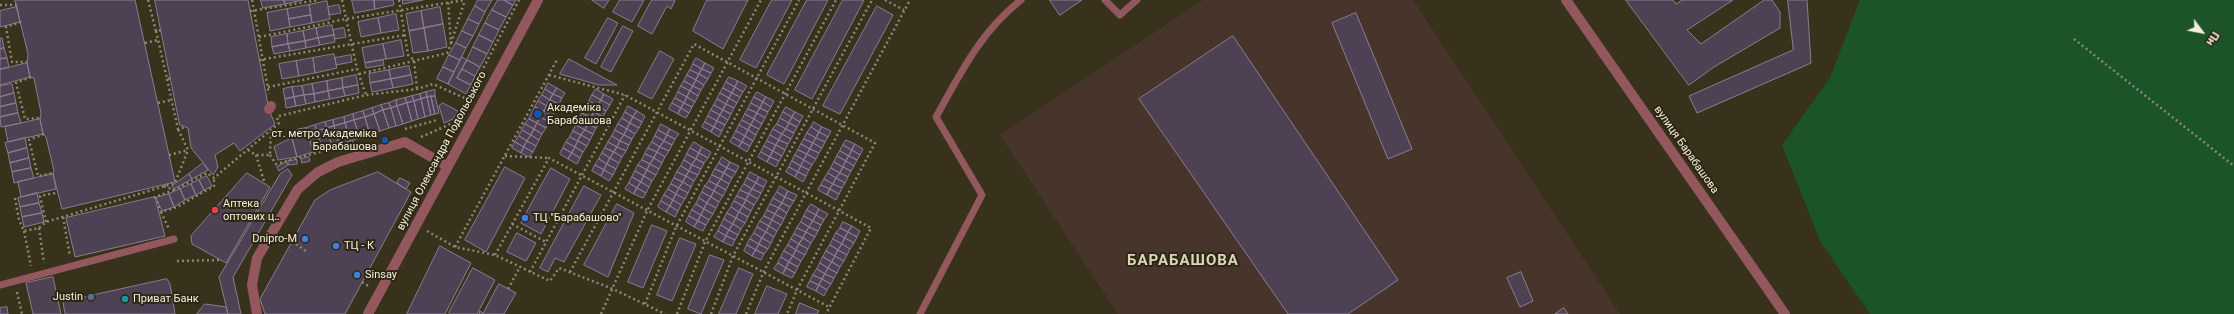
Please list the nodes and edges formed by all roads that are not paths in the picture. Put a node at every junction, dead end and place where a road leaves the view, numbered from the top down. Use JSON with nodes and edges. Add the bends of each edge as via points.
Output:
{"nodes":[{"id":1,"x":538,"y":0,"type":"edge"},
{"id":2,"x":1021,"y":0,"type":"edge"},
{"id":3,"x":1105,"y":0,"type":"edge"},
{"id":4,"x":1137,"y":0,"type":"edge"},
{"id":5,"x":1566,"y":0,"type":"edge"},
{"id":6,"x":447,"y":166,"type":"junction"},
{"id":7,"x":174,"y":238,"type":"road end"},
{"id":8,"x":0,"y":286,"type":"edge"},
{"id":9,"x":257,"y":314,"type":"edge"},
{"id":10,"x":368,"y":314,"type":"edge"},
{"id":11,"x":920,"y":314,"type":"edge"},
{"id":12,"x":1785,"y":314,"type":"edge"}],
"edges":[{"from":1,"to":6,"type":"street","name":"вулиця Олександра Подольського"},
{"from":2,"to":11,"type":"lane","via":[[1000,18],[977,45],[936,117],[982,195]]},
{"from":3,"to":4,"type":"lane","via":[[1120,15]]},
{"from":5,"to":12,"type":"street","name":"вулиця Барабашова"},
{"from":6,"to":9,"type":"street","via":[[405,142],[338,162],[318,172],[298,188],[257,258],[252,285]]},
{"from":6,"to":10,"type":"street","name":"вулиця Олександра Подольського"},
{"from":7,"to":8,"type":"lane"}]}
